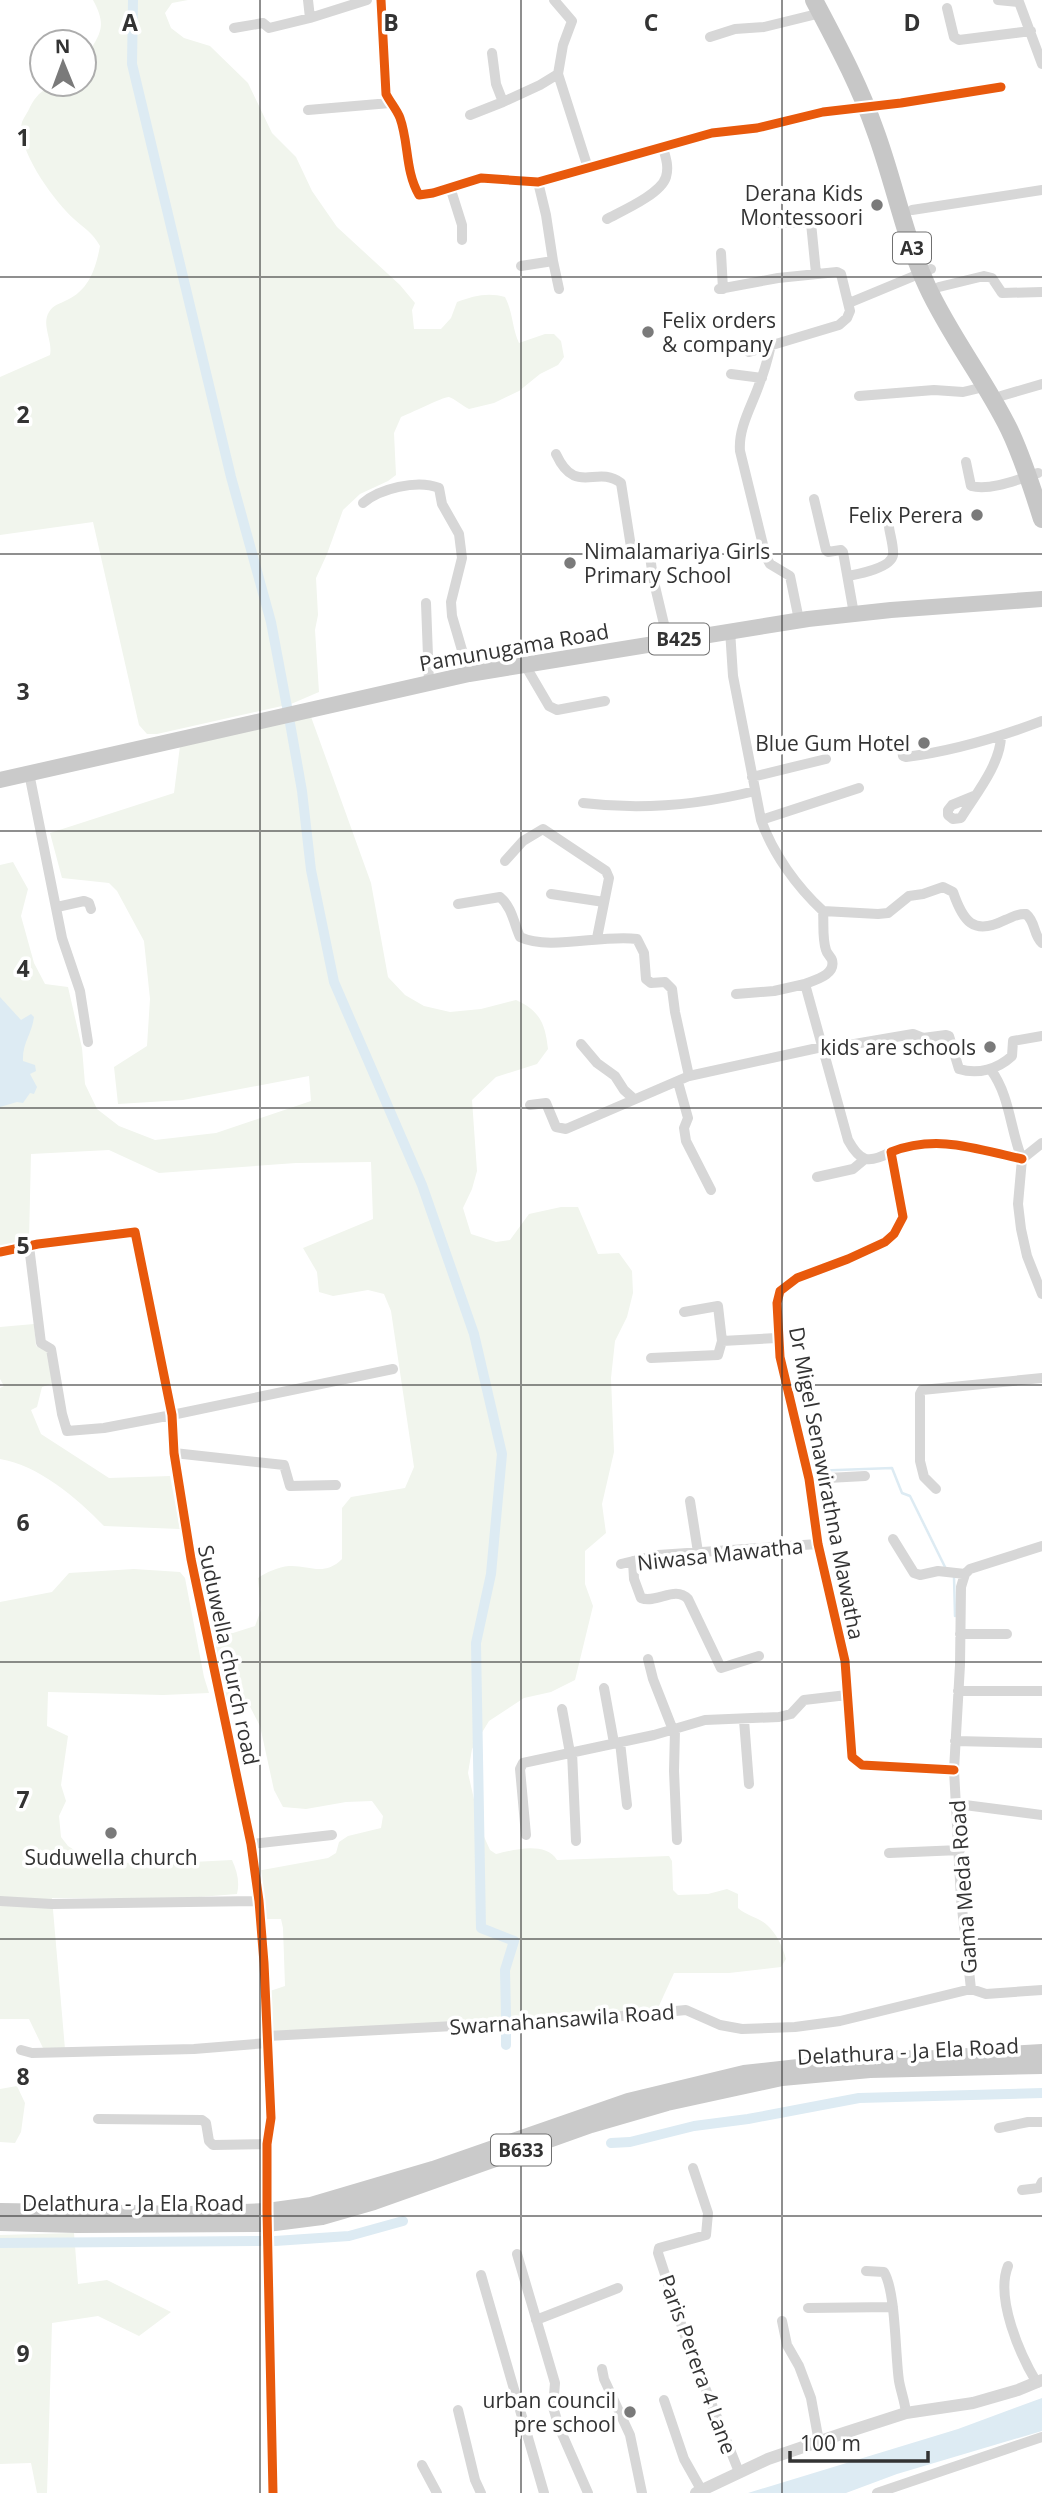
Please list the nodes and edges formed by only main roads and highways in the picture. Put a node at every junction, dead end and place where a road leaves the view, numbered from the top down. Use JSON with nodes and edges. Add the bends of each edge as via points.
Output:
{"nodes":[{"id":1,"x":820,"y":4,"type":"edge"},
{"id":2,"x":871,"y":106,"type":"junction"},
{"id":3,"x":926,"y":271,"type":"junction"},
{"id":4,"x":1036,"y":477,"type":"edge"},
{"id":5,"x":1042,"y":519,"type":"edge"},
{"id":6,"x":1042,"y":600,"type":"edge"},
{"id":7,"x":0,"y":780,"type":"edge"},
{"id":8,"x":1042,"y":2052,"type":"edge"},
{"id":9,"x":1042,"y":2066,"type":"edge"},
{"id":10,"x":0,"y":2211,"type":"edge"},
{"id":11,"x":267,"y":2218,"type":"junction"},
{"id":12,"x":0,"y":2223,"type":"edge"}],
"edges":[{"from":1,"to":2,"type":"highway","number":"A3"},
{"from":2,"to":3,"type":"highway","number":"A3"},
{"from":2,"to":3,"type":"highway","number":"A3","via":[[912,210]]},
{"from":3,"to":4,"type":"highway","number":"A3","via":[[951,333]]},
{"from":3,"to":4,"type":"highway","number":"A3","via":[[1018,424]]},
{"from":4,"to":5,"type":"highway","number":"A3"},
{"from":6,"to":7,"type":"main road","name":"Pamunugama Road","number":"B425","via":[[799,620],[469,674]]},
{"from":8,"to":11,"type":"main road","name":"Delathura - Ja Ela Road","number":"B633","via":[[869,2059],[744,2073],[628,2101],[433,2169]]},
{"from":9,"to":11,"type":"main road","name":"Delathura - Ja Ela Road","number":"B633","via":[[870,2070],[782,2078],[591,2125],[335,2213]]},
{"from":10,"to":11,"type":"main road","name":"Delathura - Ja Ela Road","number":"B633"},
{"from":11,"to":12,"type":"main road","name":"Delathura - Ja Ela Road","number":"B633"}]}
